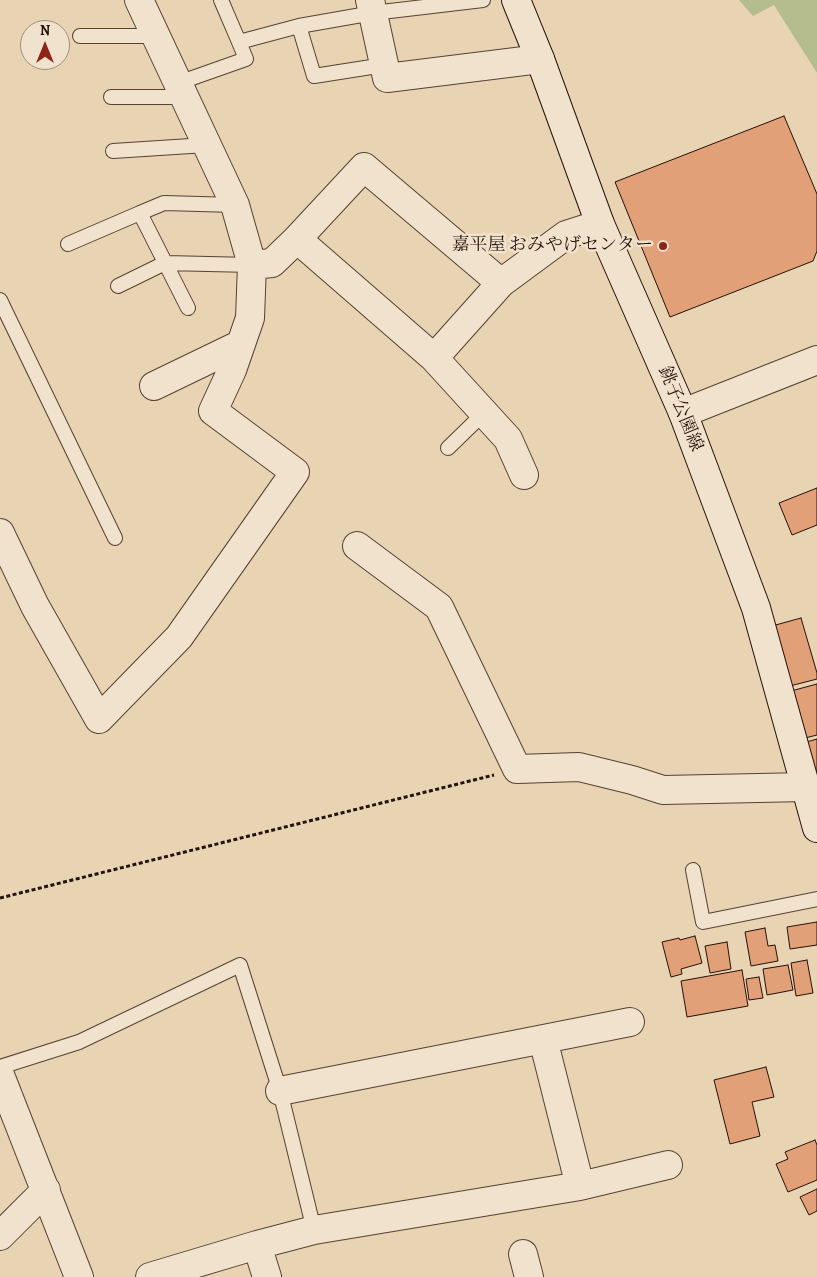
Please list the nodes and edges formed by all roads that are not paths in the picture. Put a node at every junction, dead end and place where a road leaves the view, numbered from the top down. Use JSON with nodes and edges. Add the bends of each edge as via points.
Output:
{"nodes":[{"id":1,"x":139,"y":0,"type":"edge"},
{"id":2,"x":221,"y":0,"type":"edge"},
{"id":3,"x":483,"y":0,"type":"edge"},
{"id":4,"x":516,"y":0,"type":"edge"},
{"id":5,"x":372,"y":7,"type":"edge"},
{"id":6,"x":299,"y":26,"type":"junction"},
{"id":7,"x":80,"y":36,"type":"dead end"},
{"id":8,"x":156,"y":36,"type":"junction"},
{"id":9,"x":239,"y":42,"type":"junction"},
{"id":10,"x":540,"y":59,"type":"junction"},
{"id":11,"x":384,"y":65,"type":"junction"},
{"id":12,"x":181,"y":90,"type":"junction"},
{"id":13,"x":112,"y":97,"type":"dead end"},
{"id":14,"x":206,"y":145,"type":"junction"},
{"id":15,"x":113,"y":151,"type":"dead end"},
{"id":16,"x":234,"y":206,"type":"junction"},
{"id":17,"x":140,"y":213,"type":"junction"},
{"id":18,"x":600,"y":224,"type":"junction"},
{"id":19,"x":297,"y":239,"type":"junction"},
{"id":20,"x":68,"y":244,"type":"dead end"},
{"id":21,"x":165,"y":263,"type":"junction"},
{"id":22,"x":252,"y":265,"type":"junction"},
{"id":23,"x":501,"y":283,"type":"junction"},
{"id":24,"x":118,"y":286,"type":"dead end"},
{"id":25,"x":0,"y":300,"type":"edge"},
{"id":26,"x":188,"y":308,"type":"dead end"},
{"id":27,"x":241,"y":344,"type":"junction"},
{"id":28,"x":434,"y":358,"type":"junction"},
{"id":29,"x":817,"y":360,"type":"edge"},
{"id":30,"x":154,"y":386,"type":"dead end"},
{"id":31,"x":484,"y":413,"type":"junction"},
{"id":32,"x":683,"y":413,"type":"junction"},
{"id":33,"x":448,"y":448,"type":"dead end"},
{"id":34,"x":524,"y":475,"type":"dead end"},
{"id":35,"x":0,"y":532,"type":"edge"},
{"id":36,"x":115,"y":538,"type":"dead end"},
{"id":37,"x":357,"y":546,"type":"dead end"},
{"id":38,"x":806,"y":787,"type":"junction"},
{"id":39,"x":817,"y":828,"type":"edge"},
{"id":40,"x":693,"y":870,"type":"dead end"},
{"id":41,"x":817,"y":899,"type":"edge"},
{"id":42,"x":630,"y":1022,"type":"dead end"},
{"id":43,"x":543,"y":1039,"type":"junction"},
{"id":44,"x":0,"y":1067,"type":"edge"},
{"id":45,"x":0,"y":1075,"type":"edge"},
{"id":46,"x":280,"y":1092,"type":"junction"},
{"id":47,"x":668,"y":1165,"type":"dead end"},
{"id":48,"x":580,"y":1186,"type":"junction"},
{"id":49,"x":46,"y":1190,"type":"junction"},
{"id":50,"x":314,"y":1230,"type":"junction"},
{"id":51,"x":0,"y":1236,"type":"edge"},
{"id":52,"x":257,"y":1245,"type":"junction"},
{"id":53,"x":79,"y":1277,"type":"edge"},
{"id":54,"x":150,"y":1277,"type":"edge"},
{"id":55,"x":267,"y":1277,"type":"edge"}],
"edges":[{"from":1,"to":8,"type":"street"},
{"from":2,"to":9,"type":"lane"},
{"from":3,"to":5,"type":"lane"},
{"from":4,"to":10,"type":"street","name":"銚子公園線"},
{"from":5,"to":6,"type":"lane"},
{"from":5,"to":11,"type":"street"},
{"from":6,"to":9,"type":"lane"},
{"from":6,"to":11,"type":"lane","via":[[314,76]]},
{"from":7,"to":8,"type":"lane"},
{"from":8,"to":12,"type":"street"},
{"from":9,"to":12,"type":"lane","via":[[246,60]]},
{"from":10,"to":11,"type":"street","via":[[387,78]]},
{"from":10,"to":18,"type":"street","name":"銚子公園線"},
{"from":12,"to":13,"type":"lane"},
{"from":12,"to":14,"type":"street"},
{"from":14,"to":15,"type":"lane"},
{"from":14,"to":16,"type":"street"},
{"from":16,"to":17,"type":"lane","via":[[164,203]]},
{"from":16,"to":22,"type":"street"},
{"from":17,"to":20,"type":"lane"},
{"from":17,"to":21,"type":"lane"},
{"from":18,"to":23,"type":"street","via":[[566,235]]},
{"from":18,"to":32,"type":"street","name":"銚子公園線"},
{"from":19,"to":22,"type":"street","via":[[272,263]]},
{"from":19,"to":23,"type":"street","via":[[364,167]]},
{"from":19,"to":28,"type":"street"},
{"from":21,"to":22,"type":"lane"},
{"from":21,"to":24,"type":"lane"},
{"from":21,"to":26,"type":"lane"},
{"from":22,"to":27,"type":"street","via":[[250,318]]},
{"from":23,"to":28,"type":"street"},
{"from":25,"to":36,"type":"lane"},
{"from":27,"to":30,"type":"street"},
{"from":27,"to":35,"type":"street","via":[[213,411],[295,472],[178,637],[99,719],[35,606]]},
{"from":28,"to":31,"type":"street"},
{"from":29,"to":32,"type":"street"},
{"from":31,"to":33,"type":"lane"},
{"from":31,"to":34,"type":"street","via":[[508,439]]},
{"from":32,"to":38,"type":"street","name":"銚子公園線","via":[[756,608]]},
{"from":37,"to":38,"type":"street","via":[[439,607],[517,769],[579,767],[663,790]]},
{"from":38,"to":39,"type":"street","name":"銚子公園線"},
{"from":40,"to":41,"type":"lane","via":[[703,922]]},
{"from":42,"to":43,"type":"street"},
{"from":43,"to":46,"type":"street"},
{"from":43,"to":48,"type":"street"},
{"from":44,"to":46,"type":"lane","via":[[79,1042],[240,965]]},
{"from":45,"to":49,"type":"street"},
{"from":46,"to":50,"type":"lane"},
{"from":47,"to":48,"type":"street"},
{"from":48,"to":50,"type":"street"},
{"from":49,"to":51,"type":"street"},
{"from":49,"to":53,"type":"street"},
{"from":50,"to":52,"type":"street"},
{"from":52,"to":54,"type":"street"},
{"from":52,"to":55,"type":"street"}]}
